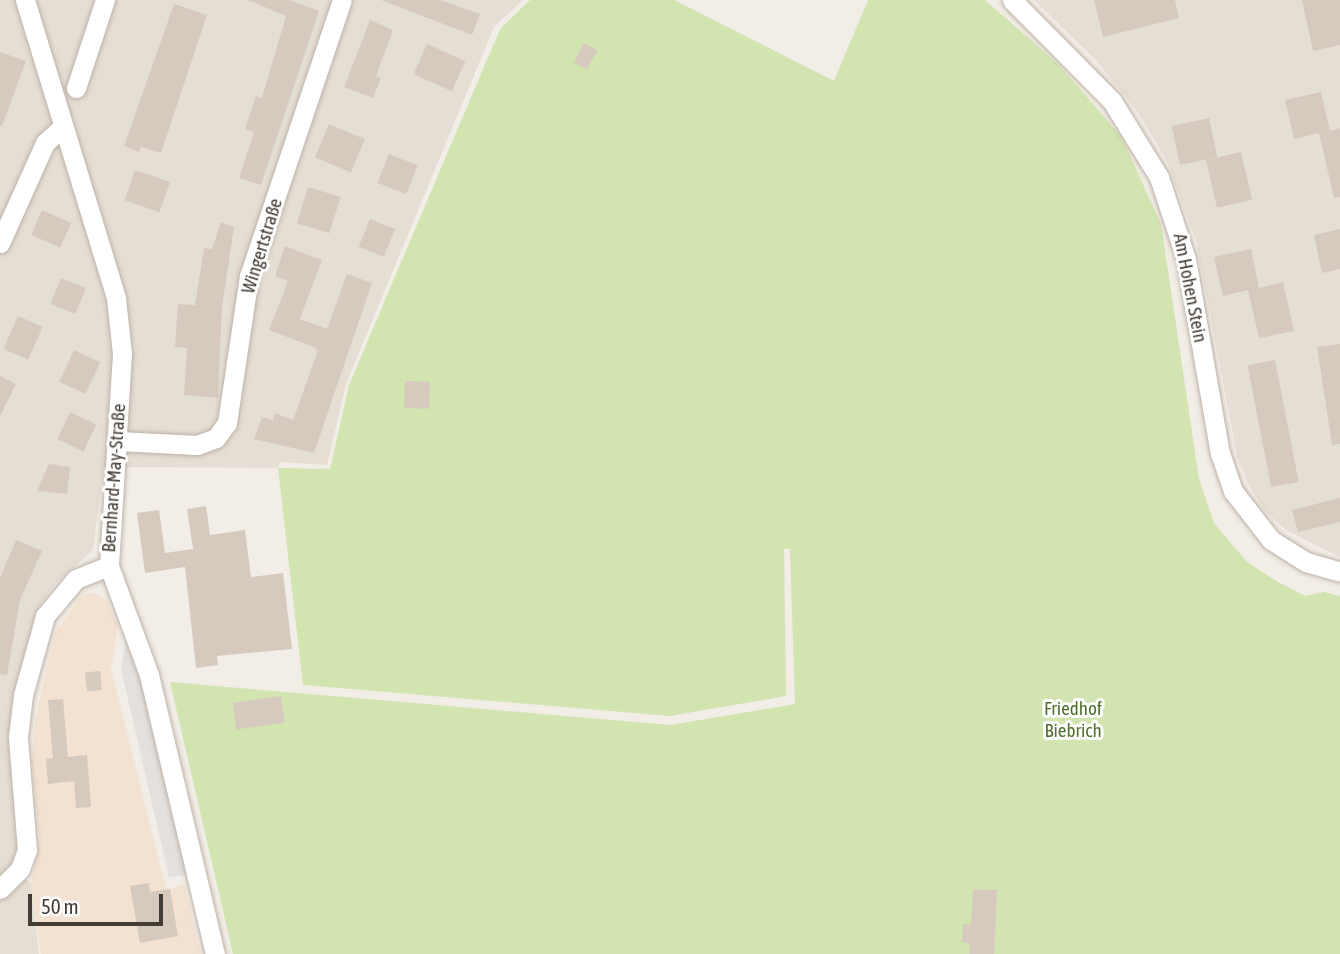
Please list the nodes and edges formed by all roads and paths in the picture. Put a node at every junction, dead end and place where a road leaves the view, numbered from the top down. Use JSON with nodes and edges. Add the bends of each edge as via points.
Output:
{"nodes":[{"id":1,"x":25,"y":0,"type":"edge"},
{"id":2,"x":105,"y":0,"type":"edge"},
{"id":3,"x":342,"y":0,"type":"edge"},
{"id":4,"x":1012,"y":0,"type":"edge"},
{"id":5,"x":76,"y":88,"type":"dead end"},
{"id":6,"x":63,"y":126,"type":"junction"},
{"id":7,"x":0,"y":243,"type":"edge"},
{"id":8,"x":118,"y":441,"type":"junction"},
{"id":9,"x":109,"y":566,"type":"junction"},
{"id":10,"x":1340,"y":572,"type":"edge"},
{"id":11,"x":0,"y":888,"type":"edge"},
{"id":12,"x":215,"y":954,"type":"edge"}],
"edges":[{"from":1,"to":6,"type":"street","name":"Bernhard-May-Straße"},
{"from":2,"to":5,"type":"street"},
{"from":3,"to":8,"type":"street","name":"Wingertstraße","via":[[249,276],[227,424],[216,438],[197,445]]},
{"from":4,"to":10,"type":"street","name":"Am Hohen Stein","via":[[1112,101],[1160,177],[1186,259],[1220,453],[1238,500],[1256,526],[1288,552]]},
{"from":6,"to":7,"type":"street","via":[[45,143]]},
{"from":6,"to":8,"type":"street","name":"Bernhard-May-Straße","via":[[120,323]]},
{"from":8,"to":9,"type":"street","name":"Bernhard-May-Straße"},
{"from":9,"to":11,"type":"street","via":[[76,579],[45,616],[23,695],[18,737],[27,850],[20,869]]},
{"from":9,"to":12,"type":"street","name":"Bernhard-May-Straße","via":[[149,675]]}]}
